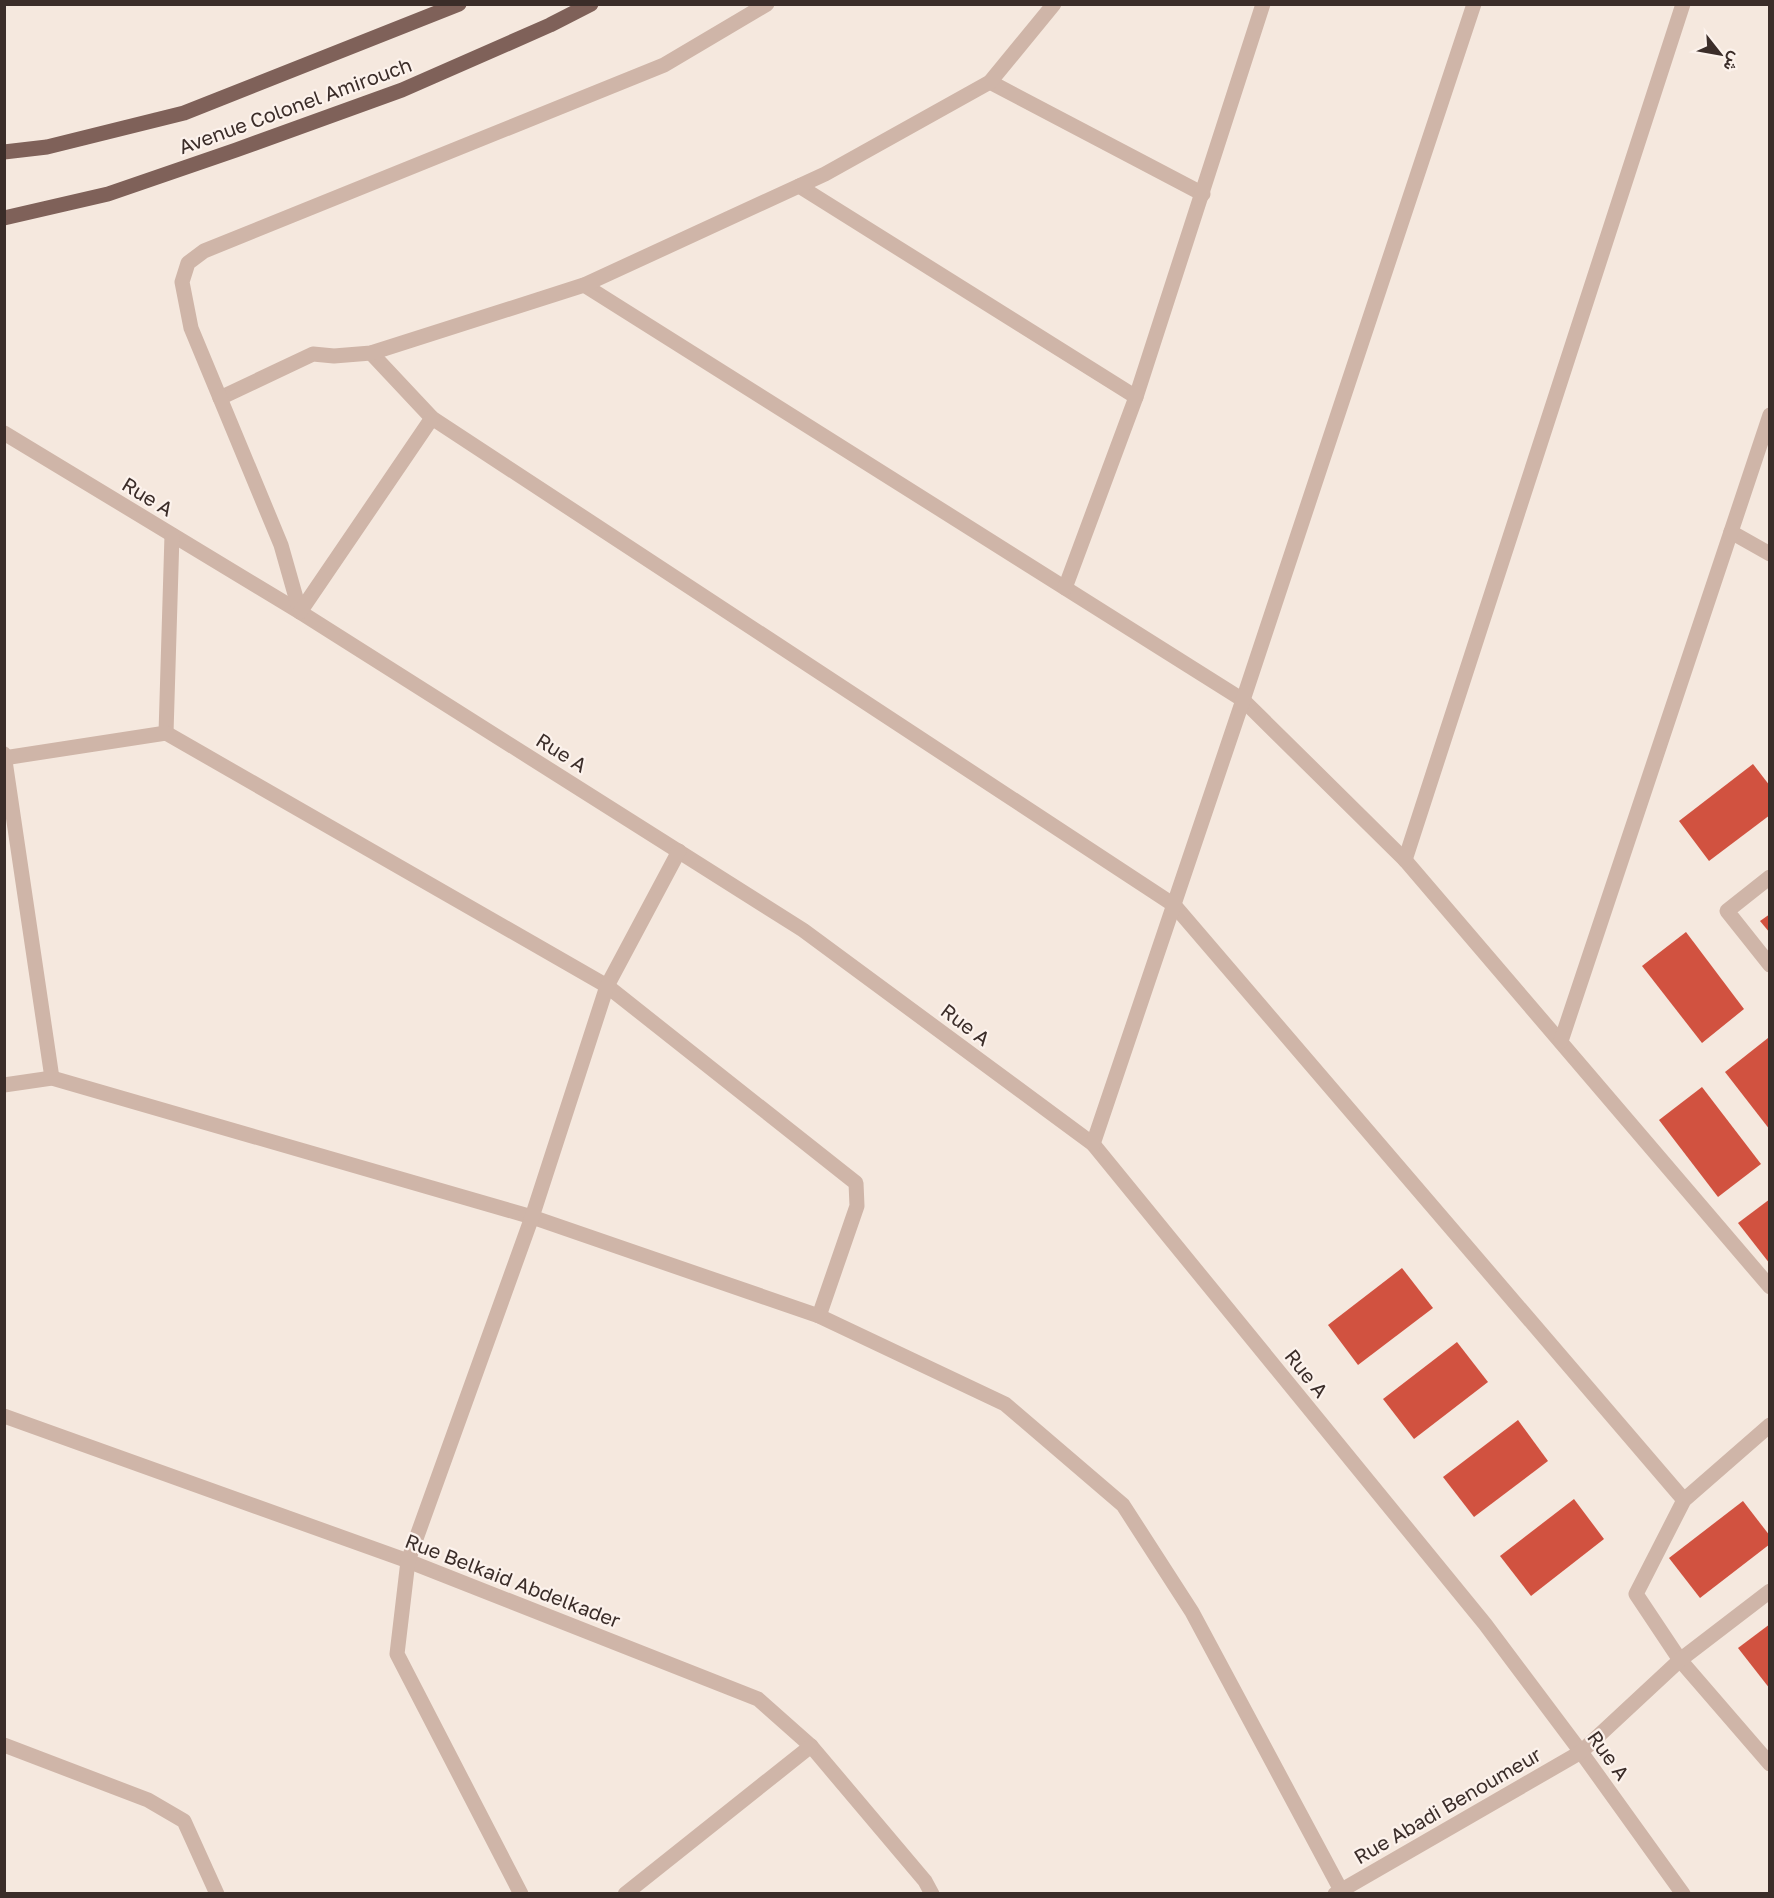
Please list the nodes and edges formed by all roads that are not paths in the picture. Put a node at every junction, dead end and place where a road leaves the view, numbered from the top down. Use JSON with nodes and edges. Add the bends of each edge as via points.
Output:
{"nodes":[{"id":1,"x":459,"y":4,"type":"edge"},
{"id":2,"x":591,"y":4,"type":"edge"},
{"id":3,"x":767,"y":4,"type":"edge"},
{"id":4,"x":1054,"y":4,"type":"edge"},
{"id":5,"x":1263,"y":4,"type":"edge"},
{"id":6,"x":1474,"y":4,"type":"edge"},
{"id":7,"x":1683,"y":4,"type":"edge"},
{"id":8,"x":990,"y":82,"type":"junction"},
{"id":9,"x":4,"y":152,"type":"edge"},
{"id":10,"x":799,"y":186,"type":"junction"},
{"id":11,"x":1203,"y":194,"type":"junction"},
{"id":12,"x":4,"y":218,"type":"edge"},
{"id":13,"x":584,"y":285,"type":"junction"},
{"id":14,"x":371,"y":353,"type":"junction"},
{"id":15,"x":1136,"y":397,"type":"junction"},
{"id":16,"x":220,"y":398,"type":"junction"},
{"id":17,"x":1770,"y":415,"type":"edge"},
{"id":18,"x":432,"y":418,"type":"junction"},
{"id":19,"x":4,"y":434,"type":"edge"},
{"id":20,"x":1731,"y":532,"type":"junction"},
{"id":21,"x":172,"y":535,"type":"junction"},
{"id":22,"x":1770,"y":554,"type":"edge"},
{"id":23,"x":1065,"y":588,"type":"junction"},
{"id":24,"x":300,"y":612,"type":"junction"},
{"id":25,"x":1243,"y":700,"type":"junction"},
{"id":26,"x":166,"y":733,"type":"junction"},
{"id":27,"x":5,"y":757,"type":"edge"},
{"id":28,"x":679,"y":851,"type":"junction"},
{"id":29,"x":1405,"y":860,"type":"junction"},
{"id":30,"x":1770,"y":877,"type":"edge"},
{"id":31,"x":1174,"y":905,"type":"junction"},
{"id":32,"x":1770,"y":966,"type":"edge"},
{"id":33,"x":607,"y":986,"type":"junction"},
{"id":34,"x":1561,"y":1041,"type":"junction"},
{"id":35,"x":52,"y":1078,"type":"junction"},
{"id":36,"x":4,"y":1085,"type":"edge"},
{"id":37,"x":1093,"y":1144,"type":"junction"},
{"id":38,"x":532,"y":1216,"type":"junction"},
{"id":39,"x":1770,"y":1287,"type":"edge"},
{"id":40,"x":819,"y":1316,"type":"junction"},
{"id":41,"x":4,"y":1416,"type":"edge"},
{"id":42,"x":1770,"y":1425,"type":"edge"},
{"id":43,"x":1683,"y":1500,"type":"junction"},
{"id":44,"x":408,"y":1561,"type":"junction"},
{"id":45,"x":1770,"y":1591,"type":"edge"},
{"id":46,"x":1680,"y":1660,"type":"junction"},
{"id":47,"x":4,"y":1746,"type":"edge"},
{"id":48,"x":811,"y":1746,"type":"junction"},
{"id":49,"x":1581,"y":1752,"type":"junction"},
{"id":50,"x":1767,"y":1754,"type":"edge"},
{"id":51,"x":1340,"y":1892,"type":"edge"},
{"id":52,"x":218,"y":1893,"type":"edge"},
{"id":53,"x":521,"y":1893,"type":"edge"},
{"id":54,"x":625,"y":1893,"type":"edge"},
{"id":55,"x":932,"y":1893,"type":"edge"},
{"id":56,"x":1683,"y":1893,"type":"edge"}],
"edges":[{"from":1,"to":9,"type":"main road","name":"Avenue Colonel Amirouch","via":[[184,113],[47,147]]},
{"from":2,"to":12,"type":"main road","name":"Avenue Colonel Amirouch","via":[[402,90],[108,194]]},
{"from":3,"to":16,"type":"street","via":[[664,65],[204,251],[188,263],[182,282],[191,328]]},
{"from":4,"to":8,"type":"street"},
{"from":5,"to":11,"type":"street"},
{"from":6,"to":25,"type":"street"},
{"from":7,"to":29,"type":"street"},
{"from":8,"to":10,"type":"street"},
{"from":8,"to":11,"type":"street"},
{"from":10,"to":13,"type":"street"},
{"from":10,"to":15,"type":"street"},
{"from":11,"to":15,"type":"street"},
{"from":13,"to":14,"type":"street"},
{"from":13,"to":23,"type":"street"},
{"from":14,"to":16,"type":"street","via":[[313,354]]},
{"from":14,"to":18,"type":"street"},
{"from":15,"to":23,"type":"street"},
{"from":16,"to":24,"type":"street","via":[[281,545]]},
{"from":17,"to":20,"type":"street"},
{"from":18,"to":24,"type":"street"},
{"from":18,"to":31,"type":"street"},
{"from":19,"to":21,"type":"street","name":"Rue A"},
{"from":20,"to":22,"type":"street"},
{"from":20,"to":34,"type":"street"},
{"from":21,"to":24,"type":"street","name":"Rue A"},
{"from":21,"to":26,"type":"street"},
{"from":23,"to":25,"type":"street"},
{"from":24,"to":28,"type":"street","name":"Rue A"},
{"from":25,"to":29,"type":"street"},
{"from":25,"to":31,"type":"street"},
{"from":26,"to":27,"type":"street"},
{"from":26,"to":33,"type":"street"},
{"from":27,"to":35,"type":"street"},
{"from":28,"to":33,"type":"street"},
{"from":28,"to":37,"type":"street","name":"Rue A","via":[[803,930]]},
{"from":29,"to":34,"type":"street"},
{"from":30,"to":32,"type":"street","via":[[1727,911]]},
{"from":31,"to":37,"type":"street"},
{"from":31,"to":43,"type":"street"},
{"from":33,"to":38,"type":"street"},
{"from":33,"to":40,"type":"street","via":[[856,1183],[857,1206]]},
{"from":34,"to":39,"type":"street"},
{"from":35,"to":36,"type":"street"},
{"from":35,"to":38,"type":"street"},
{"from":37,"to":49,"type":"street","name":"Rue A","via":[[1485,1624]]},
{"from":38,"to":40,"type":"street"},
{"from":38,"to":44,"type":"street"},
{"from":40,"to":51,"type":"street","via":[[1005,1404],[1122,1505],[1192,1612]]},
{"from":41,"to":44,"type":"street","name":"Rue Belkaid Abdelkader"},
{"from":42,"to":43,"type":"street"},
{"from":43,"to":46,"type":"street","via":[[1636,1594]]},
{"from":44,"to":48,"type":"street","name":"Rue Belkaid Abdelkader","via":[[758,1699]]},
{"from":44,"to":53,"type":"street","via":[[397,1654]]},
{"from":45,"to":46,"type":"street","name":"Rue Abadi Benoumeur"},
{"from":46,"to":49,"type":"street","name":"Rue Abadi Benoumeur"},
{"from":46,"to":50,"type":"street"},
{"from":47,"to":52,"type":"street","via":[[148,1800],[184,1821]]},
{"from":48,"to":54,"type":"street"},
{"from":48,"to":55,"type":"street","name":"Rue Belkaid Abdelkader"},
{"from":49,"to":51,"type":"street","name":"Rue Abadi Benoumeur"},
{"from":49,"to":56,"type":"street","name":"Rue A"}]}
